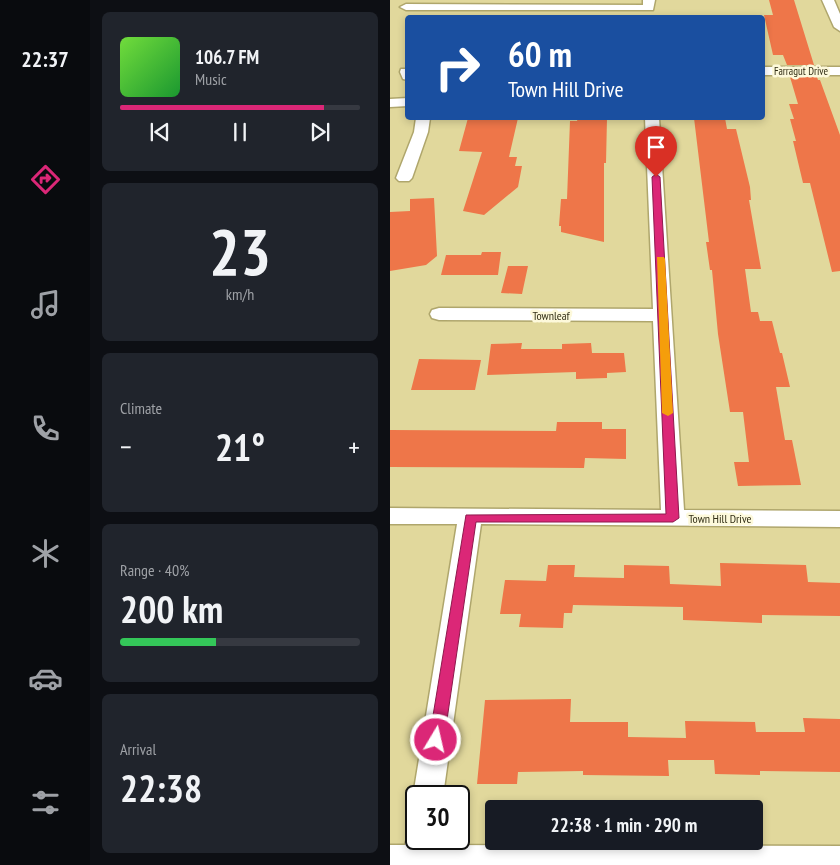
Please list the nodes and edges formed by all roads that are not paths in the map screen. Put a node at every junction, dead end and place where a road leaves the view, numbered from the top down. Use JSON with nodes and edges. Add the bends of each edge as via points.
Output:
{"nodes":[{"id":1,"x":828,"y":0,"type":"edge"},
{"id":2,"x":649,"y":4,"type":"edge"},
{"id":3,"x":406,"y":7,"type":"dead end"},
{"id":4,"x":840,"y":27,"type":"edge"},
{"id":5,"x":765,"y":71,"type":"edge"},
{"id":6,"x":840,"y":71,"type":"edge"},
{"id":7,"x":405,"y":102,"type":"edge"},
{"id":8,"x":390,"y":103,"type":"edge"},
{"id":9,"x":423,"y":120,"type":"edge"},
{"id":10,"x":652,"y":120,"type":"edge"},
{"id":11,"x":404,"y":178,"type":"dead end"},
{"id":12,"x":439,"y":314,"type":"dead end"},
{"id":13,"x":663,"y":315,"type":"junction"},
{"id":14,"x":390,"y":516,"type":"edge"},
{"id":15,"x":470,"y":518,"type":"junction"},
{"id":16,"x":673,"y":518,"type":"junction"},
{"id":17,"x":840,"y":519,"type":"edge"},
{"id":18,"x":430,"y":785,"type":"edge"},
{"id":19,"x":412,"y":855,"type":"edge"},
{"id":20,"x":840,"y":860,"type":"edge"}],
"edges":[{"from":1,"to":4,"type":"street"},
{"from":2,"to":3,"type":"street"},
{"from":5,"to":6,"type":"street","name":"Farragut Drive"},
{"from":7,"to":8,"type":"street"},
{"from":9,"to":11,"type":"street"},
{"from":10,"to":13,"type":"street"},
{"from":12,"to":13,"type":"street","name":"Townleaf"},
{"from":13,"to":16,"type":"street"},
{"from":14,"to":15,"type":"street","name":"Town Hill Drive"},
{"from":15,"to":16,"type":"street","name":"Town Hill Drive"},
{"from":15,"to":18,"type":"street"},
{"from":16,"to":17,"type":"street","name":"Town Hill Drive"},
{"from":19,"to":20,"type":"street"}]}
